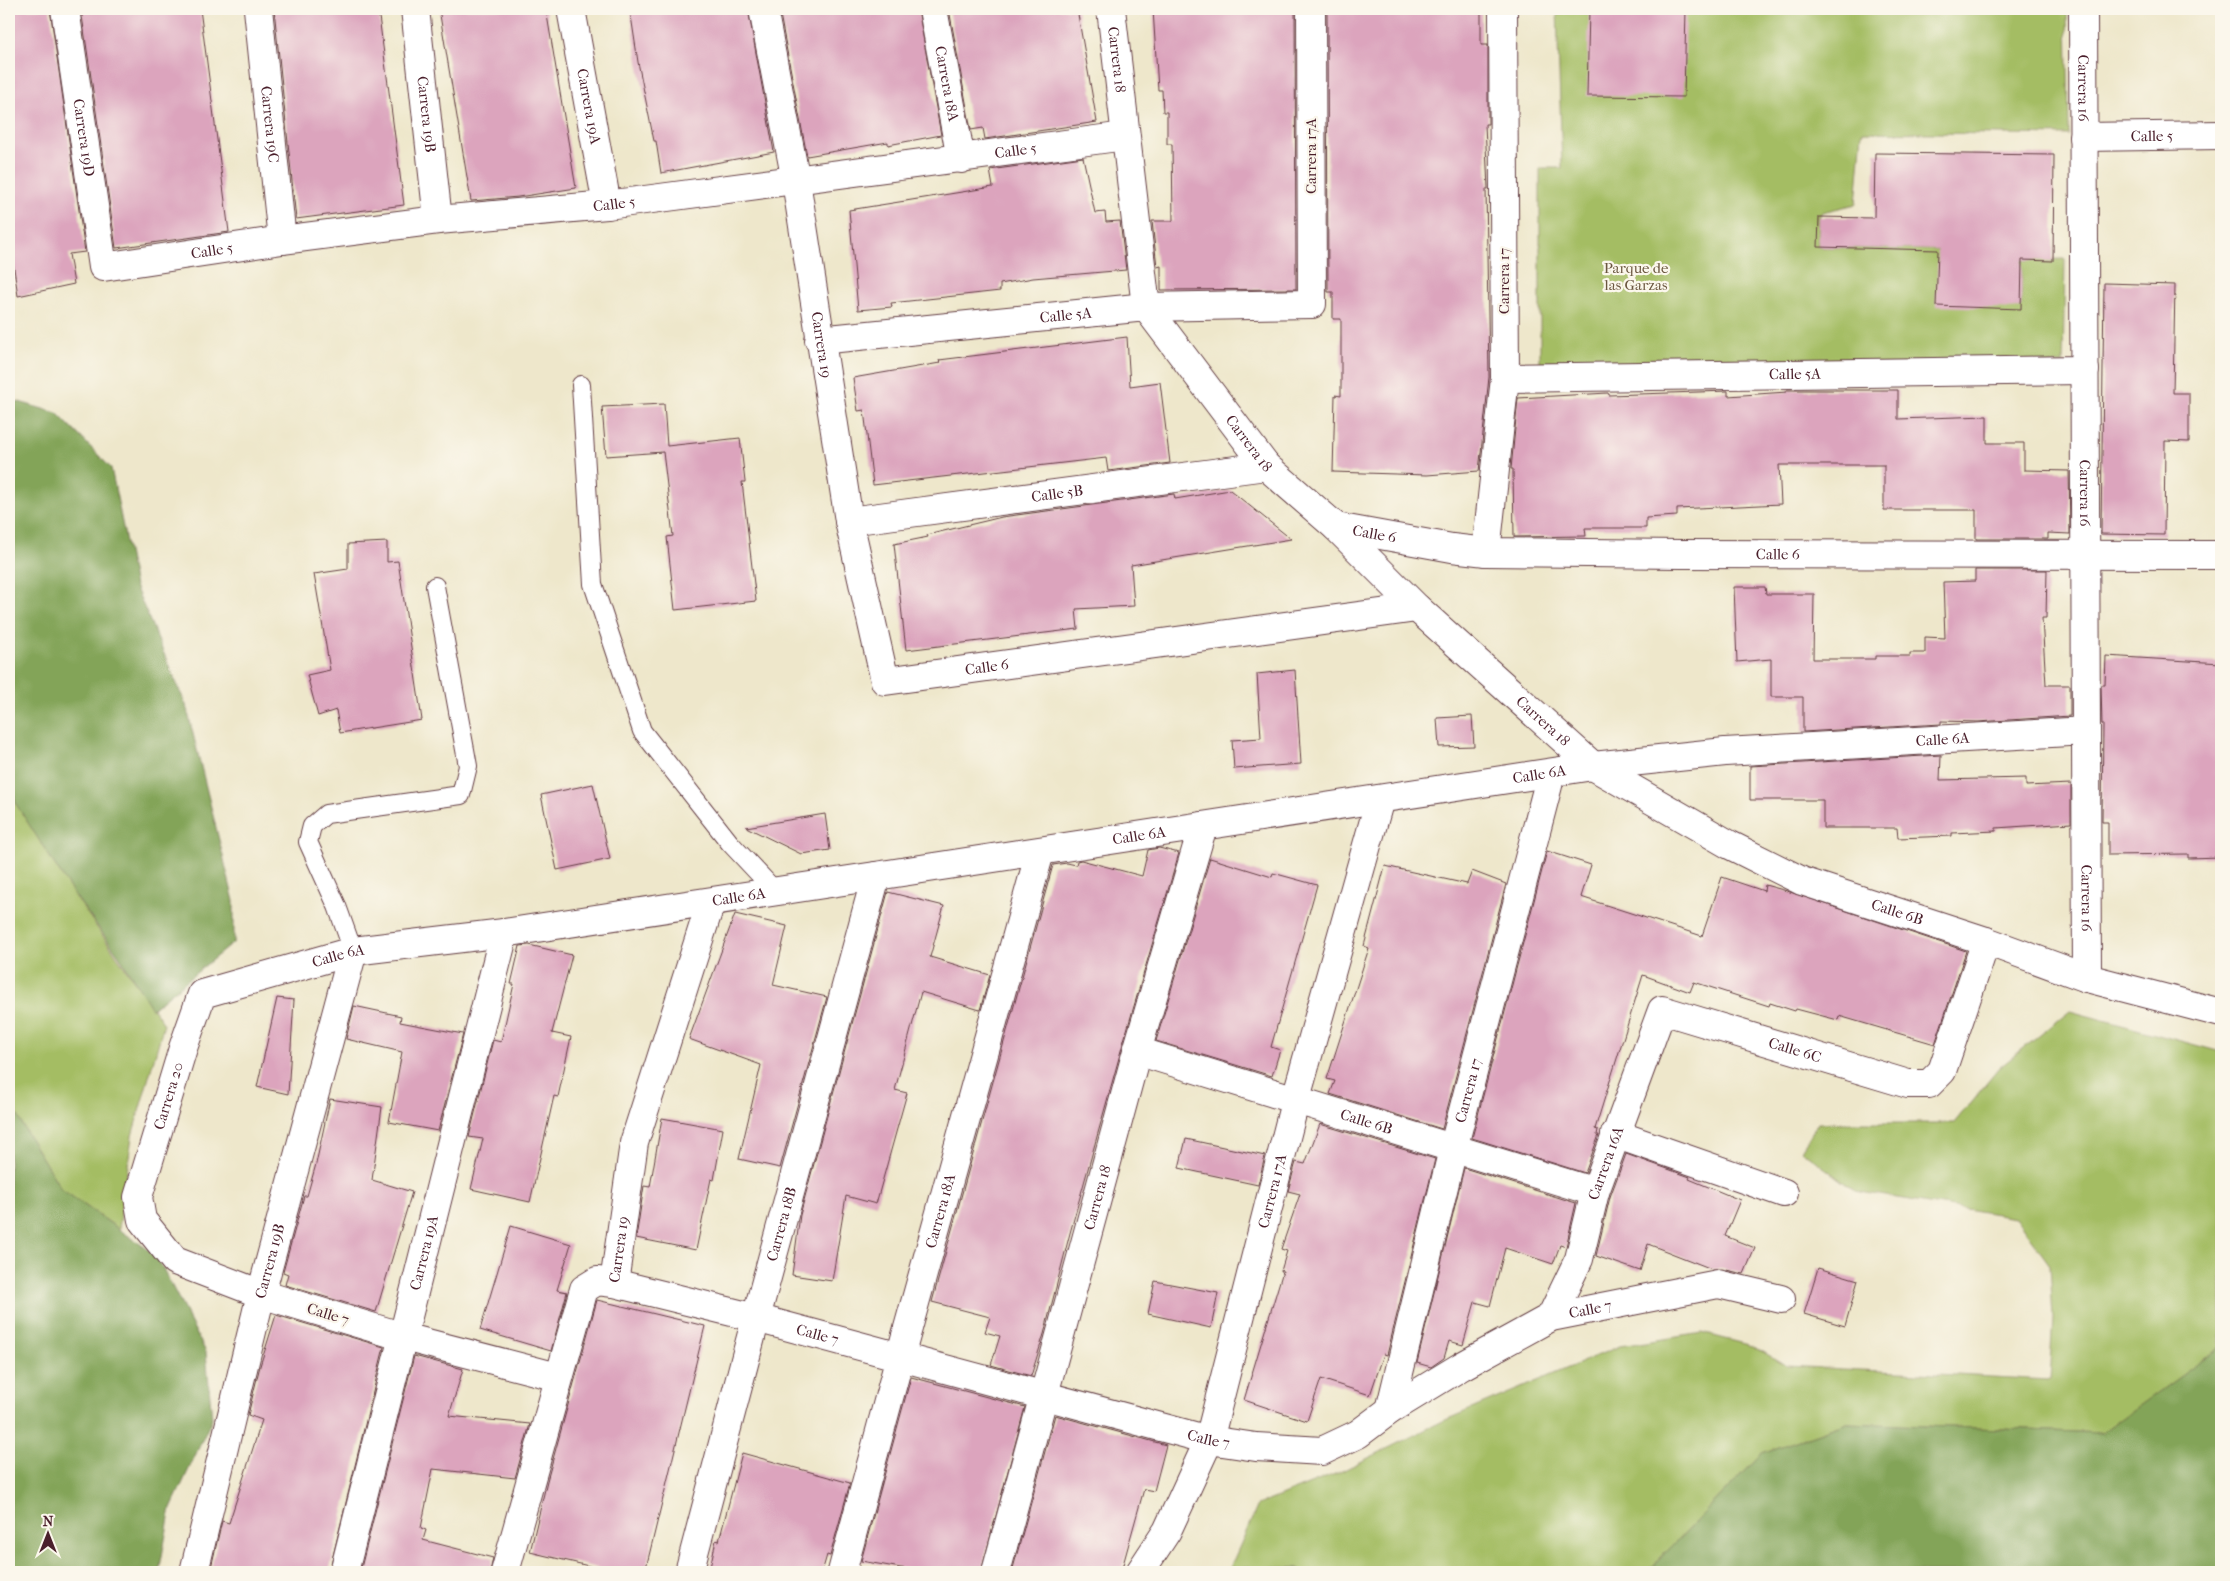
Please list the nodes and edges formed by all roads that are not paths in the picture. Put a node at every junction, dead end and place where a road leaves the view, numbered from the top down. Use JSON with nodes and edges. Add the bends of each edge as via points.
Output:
{"nodes":[{"id":1,"x":65,"y":9,"type":"edge"},
{"id":2,"x":258,"y":9,"type":"edge"},
{"id":3,"x":415,"y":9,"type":"edge"},
{"id":4,"x":571,"y":9,"type":"edge"},
{"id":5,"x":763,"y":9,"type":"edge"},
{"id":6,"x":933,"y":9,"type":"edge"},
{"id":7,"x":1111,"y":9,"type":"edge"},
{"id":8,"x":1311,"y":9,"type":"edge"},
{"id":9,"x":1503,"y":9,"type":"edge"},
{"id":10,"x":2083,"y":9,"type":"edge"},
{"id":11,"x":2221,"y":135,"type":"edge"},
{"id":12,"x":1125,"y":136,"type":"junction"},
{"id":13,"x":2083,"y":137,"type":"junction"},
{"id":14,"x":961,"y":159,"type":"junction"},
{"id":15,"x":796,"y":181,"type":"junction"},
{"id":16,"x":607,"y":204,"type":"junction"},
{"id":17,"x":438,"y":220,"type":"junction"},
{"id":18,"x":282,"y":240,"type":"junction"},
{"id":19,"x":103,"y":267,"type":"joint"},
{"id":20,"x":1312,"y":304,"type":"joint"},
{"id":21,"x":1146,"y":307,"type":"junction"},
{"id":22,"x":819,"y":340,"type":"junction"},
{"id":23,"x":2084,"y":370,"type":"junction"},
{"id":24,"x":1505,"y":378,"type":"junction"},
{"id":25,"x":581,"y":385,"type":"dead end"},
{"id":26,"x":1266,"y":466,"type":"junction"},
{"id":27,"x":849,"y":521,"type":"junction"},
{"id":28,"x":1336,"y":526,"type":"junction"},
{"id":29,"x":1486,"y":552,"type":"junction"},
{"id":30,"x":2085,"y":555,"type":"junction"},
{"id":31,"x":2221,"y":555,"type":"edge"},
{"id":32,"x":435,"y":586,"type":"dead end"},
{"id":33,"x":1416,"y":608,"type":"junction"},
{"id":34,"x":885,"y":681,"type":"joint"},
{"id":35,"x":2086,"y":731,"type":"junction"},
{"id":36,"x":1593,"y":766,"type":"junction"},
{"id":37,"x":1551,"y":774,"type":"junction"},
{"id":38,"x":1380,"y":799,"type":"junction"},
{"id":39,"x":1203,"y":826,"type":"junction"},
{"id":40,"x":1040,"y":852,"type":"junction"},
{"id":41,"x":876,"y":876,"type":"junction"},
{"id":42,"x":776,"y":892,"type":"junction"},
{"id":43,"x":711,"y":902,"type":"junction"},
{"id":44,"x":504,"y":934,"type":"junction"},
{"id":45,"x":1986,"y":941,"type":"junction"},
{"id":46,"x":352,"y":951,"type":"junction"},
{"id":47,"x":2087,"y":978,"type":"junction"},
{"id":48,"x":202,"y":994,"type":"joint"},
{"id":49,"x":1662,"y":1010,"type":"joint"},
{"id":50,"x":2221,"y":1013,"type":"edge"},
{"id":51,"x":1138,"y":1051,"type":"junction"},
{"id":52,"x":1296,"y":1098,"type":"junction"},
{"id":53,"x":1616,"y":1134,"type":"junction"},
{"id":54,"x":1453,"y":1149,"type":"junction"},
{"id":55,"x":1595,"y":1192,"type":"junction"},
{"id":56,"x":1784,"y":1193,"type":"dead end"},
{"id":57,"x":138,"y":1197,"type":"joint"},
{"id":58,"x":614,"y":1283,"type":"junction"},
{"id":59,"x":261,"y":1294,"type":"junction"},
{"id":60,"x":1781,"y":1298,"type":"dead end"},
{"id":61,"x":1551,"y":1317,"type":"junction"},
{"id":62,"x":756,"y":1318,"type":"junction"},
{"id":63,"x":404,"y":1337,"type":"junction"},
{"id":64,"x":900,"y":1357,"type":"junction"},
{"id":65,"x":558,"y":1377,"type":"junction"},
{"id":66,"x":1043,"y":1396,"type":"junction"},
{"id":67,"x":1390,"y":1410,"type":"junction"},
{"id":68,"x":1209,"y":1440,"type":"junction"},
{"id":69,"x":194,"y":1572,"type":"edge"},
{"id":70,"x":344,"y":1572,"type":"edge"},
{"id":71,"x":505,"y":1572,"type":"edge"},
{"id":72,"x":689,"y":1572,"type":"edge"},
{"id":73,"x":842,"y":1572,"type":"edge"},
{"id":74,"x":996,"y":1572,"type":"edge"},
{"id":75,"x":1140,"y":1572,"type":"edge"}],
"edges":[{"from":1,"to":19,"type":"street","name":"Carrera 19D"},
{"from":2,"to":18,"type":"street","name":"Carrera 19C"},
{"from":3,"to":17,"type":"street","name":"Carrera 19B"},
{"from":4,"to":16,"type":"street","name":"Carrera 19A"},
{"from":5,"to":15,"type":"street","name":"Carrera 19"},
{"from":6,"to":14,"type":"street","name":"Carrera 18A"},
{"from":7,"to":12,"type":"street","name":"Carrera 18"},
{"from":8,"to":20,"type":"street","name":"Carrera 17A"},
{"from":9,"to":24,"type":"street","name":"Carrera 17"},
{"from":10,"to":13,"type":"street","name":"Carrera 16"},
{"from":11,"to":13,"type":"street","name":"Calle 5"},
{"from":12,"to":14,"type":"street","name":"Calle 5"},
{"from":12,"to":21,"type":"street","name":"Carrera 18"},
{"from":13,"to":23,"type":"street","name":"Carrera 16"},
{"from":14,"to":15,"type":"street","name":"Calle 5"},
{"from":15,"to":16,"type":"street","name":"Calle 5"},
{"from":15,"to":22,"type":"street","name":"Carrera 19"},
{"from":16,"to":17,"type":"street","name":"Calle 5"},
{"from":17,"to":18,"type":"street","name":"Calle 5"},
{"from":18,"to":19,"type":"street","name":"Calle 5"},
{"from":20,"to":21,"type":"street","name":"Calle 5A"},
{"from":21,"to":22,"type":"street","name":"Calle 5A"},
{"from":21,"to":26,"type":"street","name":"Carrera 18"},
{"from":22,"to":27,"type":"street","name":"Carrera 19"},
{"from":23,"to":24,"type":"street","name":"Calle 5A"},
{"from":23,"to":30,"type":"street","name":"Carrera 16"},
{"from":24,"to":29,"type":"street","name":"Carrera 17"},
{"from":25,"to":42,"type":"lane","via":[[593,584],[642,731],[730,844]]},
{"from":26,"to":27,"type":"street","name":"Calle 5B"},
{"from":26,"to":28,"type":"street","name":"Carrera 18"},
{"from":27,"to":34,"type":"street","name":"Carrera 19"},
{"from":28,"to":29,"type":"street","name":"Calle 6"},
{"from":28,"to":33,"type":"street","name":"Carrera 18"},
{"from":29,"to":30,"type":"street","name":"Calle 6"},
{"from":30,"to":31,"type":"street","name":"Calle 6"},
{"from":30,"to":35,"type":"street","name":"Carrera 16"},
{"from":32,"to":46,"type":"lane","via":[[468,766],[461,795],[326,814],[312,826],[308,842],[337,906]]},
{"from":33,"to":34,"type":"street","name":"Calle 6"},
{"from":33,"to":36,"type":"street","name":"Carrera 18"},
{"from":35,"to":36,"type":"street","name":"Calle 6A","via":[[1725,752]]},
{"from":35,"to":47,"type":"street","name":"Carrera 16"},
{"from":36,"to":37,"type":"street","name":"Calle 6A"},
{"from":36,"to":45,"type":"street","name":"Calle 6B","via":[[1730,845],[1802,882]]},
{"from":37,"to":38,"type":"street","name":"Calle 6A"},
{"from":37,"to":54,"type":"street","name":"Carrera 17"},
{"from":38,"to":39,"type":"street","name":"Calle 6A"},
{"from":38,"to":52,"type":"street","name":"Carrera 17A"},
{"from":39,"to":40,"type":"street","name":"Calle 6A"},
{"from":39,"to":51,"type":"street","name":"Carrera 18"},
{"from":40,"to":41,"type":"street","name":"Calle 6A"},
{"from":40,"to":64,"type":"street","name":"Carrera 18A"},
{"from":41,"to":42,"type":"street","name":"Calle 6A"},
{"from":41,"to":62,"type":"street","name":"Carrera 18B"},
{"from":42,"to":43,"type":"street","name":"Calle 6A"},
{"from":43,"to":44,"type":"street","name":"Calle 6A"},
{"from":43,"to":58,"type":"street","name":"Carrera 19","via":[[634,1143]]},
{"from":44,"to":46,"type":"street","name":"Calle 6A"},
{"from":44,"to":63,"type":"street","name":"Carrera 19A"},
{"from":45,"to":47,"type":"street","name":"Calle 6B"},
{"from":45,"to":49,"type":"street","name":"Calle 6C","via":[[1942,1071],[1929,1084],[1908,1084]]},
{"from":46,"to":48,"type":"street","name":"Calle 6A"},
{"from":46,"to":59,"type":"street","name":"Carrera 19B"},
{"from":47,"to":50,"type":"street","name":"Calle 6B"},
{"from":48,"to":57,"type":"street","name":"Carrera 20"},
{"from":49,"to":53,"type":"street","name":"Carrera 16A"},
{"from":51,"to":52,"type":"street","name":"Calle 6B"},
{"from":51,"to":66,"type":"street","name":"Carrera 18"},
{"from":52,"to":54,"type":"street","name":"Calle 6B"},
{"from":52,"to":68,"type":"street","name":"Carrera 17A"},
{"from":53,"to":55,"type":"street","name":"Carrera 16A"},
{"from":53,"to":56,"type":"street"},
{"from":54,"to":55,"type":"street","name":"Calle 6B"},
{"from":54,"to":67,"type":"street","name":"Carrera 17"},
{"from":55,"to":61,"type":"street","name":"Carrera 16A","via":[[1579,1259]]},
{"from":57,"to":59,"type":"street","name":"Calle 7","via":[[142,1220],[175,1260]]},
{"from":58,"to":62,"type":"street","name":"Calle 7"},
{"from":58,"to":65,"type":"street","name":"Carrera 19","via":[[597,1281],[584,1289]]},
{"from":59,"to":63,"type":"street","name":"Calle 7"},
{"from":59,"to":69,"type":"street","name":"Carrera 19B"},
{"from":60,"to":61,"type":"street","name":"Calle 7","via":[[1718,1284]]},
{"from":61,"to":67,"type":"street","name":"Calle 7"},
{"from":62,"to":64,"type":"street","name":"Calle 7"},
{"from":62,"to":72,"type":"street","name":"Carrera 18B"},
{"from":63,"to":65,"type":"street","name":"Calle 7"},
{"from":63,"to":70,"type":"street","name":"Carrera 19A"},
{"from":64,"to":66,"type":"street","name":"Calle 7"},
{"from":64,"to":73,"type":"street","name":"Carrera 18A"},
{"from":65,"to":71,"type":"street","name":"Carrera 19"},
{"from":66,"to":68,"type":"street","name":"Calle 7"},
{"from":66,"to":74,"type":"street","name":"Carrera 18"},
{"from":67,"to":68,"type":"street","name":"Calle 7","via":[[1358,1434],[1322,1451]]},
{"from":68,"to":75,"type":"street","name":"Carrera 17A","via":[[1167,1530]]}]}
